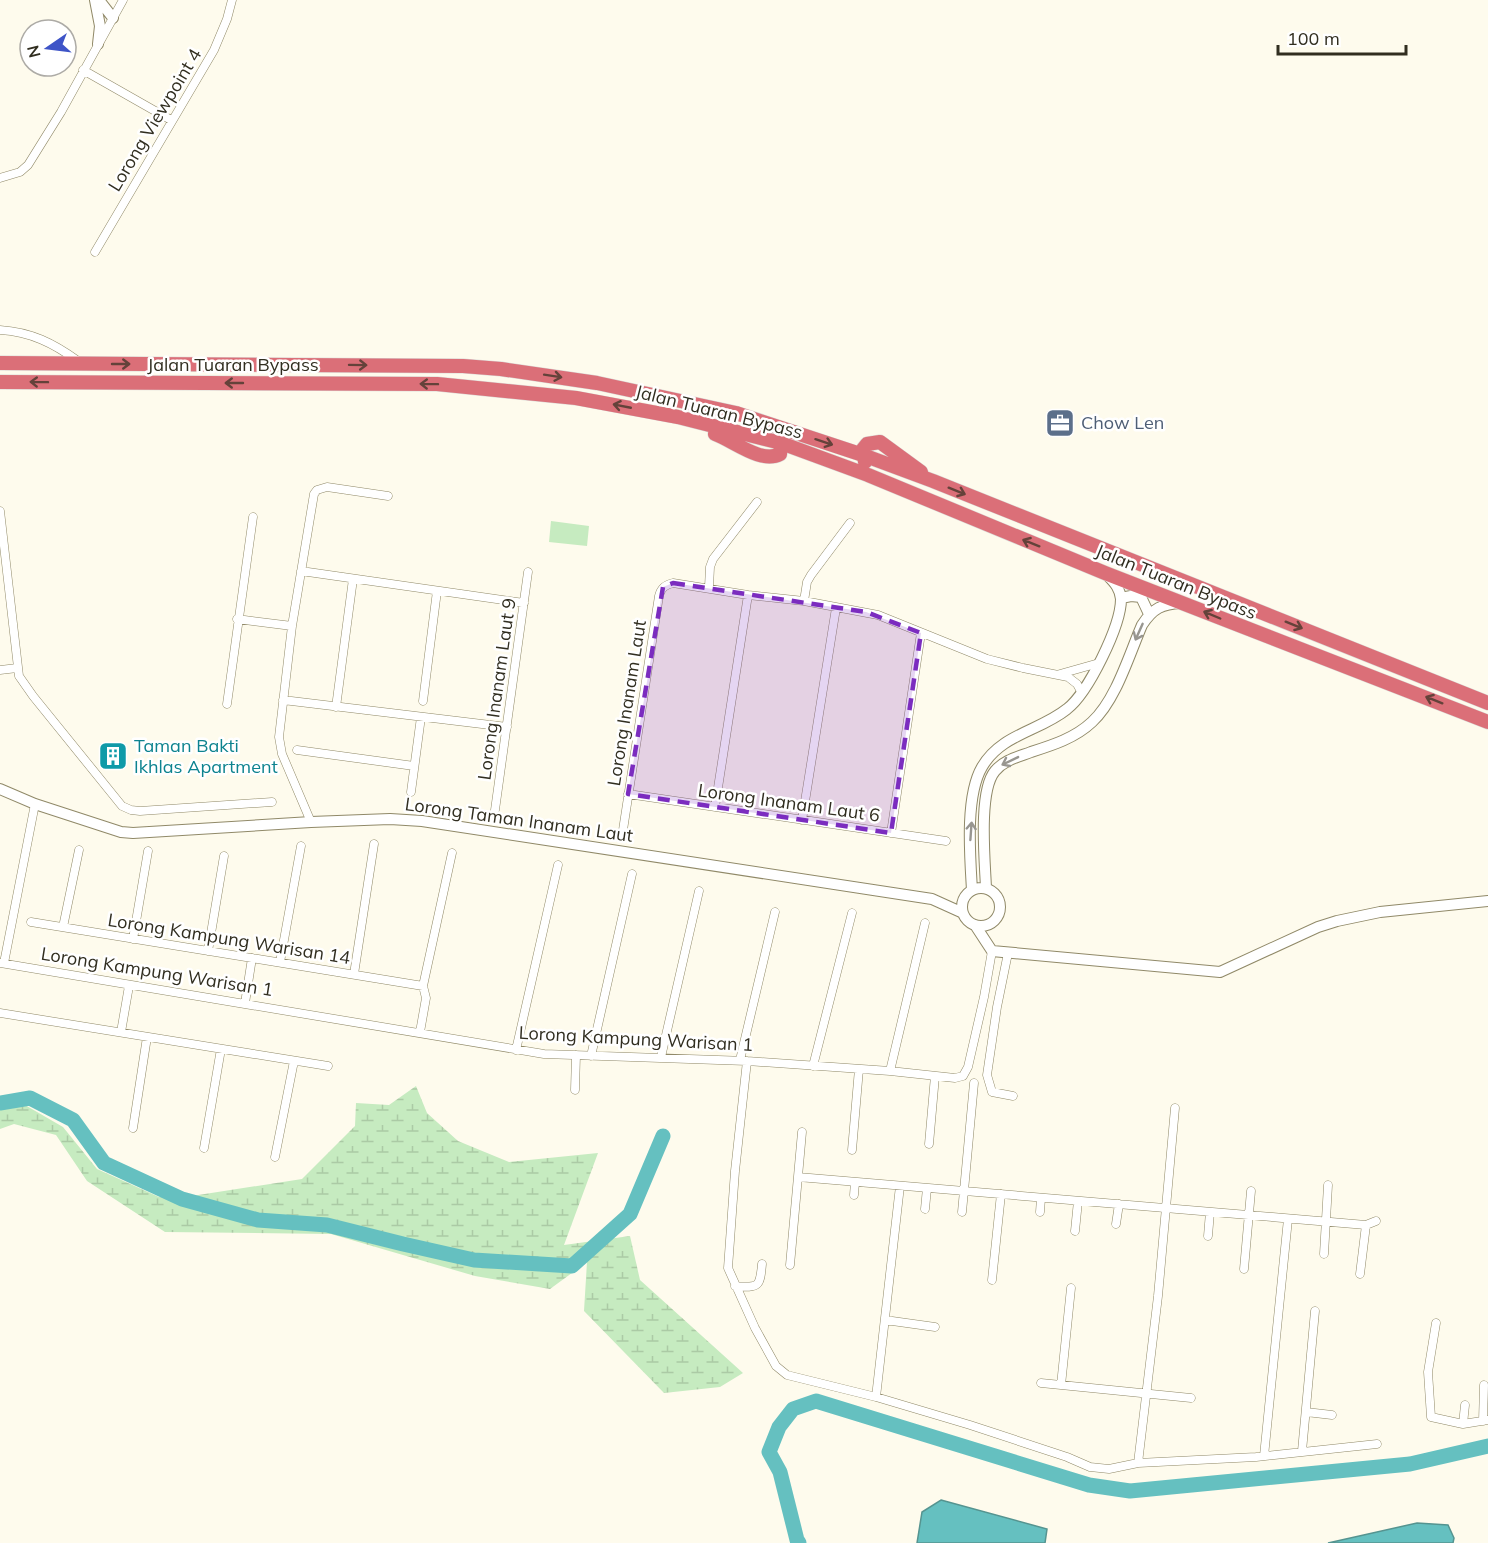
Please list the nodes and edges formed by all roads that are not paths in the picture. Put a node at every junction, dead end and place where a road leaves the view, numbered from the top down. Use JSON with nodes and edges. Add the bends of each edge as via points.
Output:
{"nodes":[{"id":1,"x":97,"y":0,"type":"edge"},
{"id":2,"x":123,"y":0,"type":"edge"},
{"id":3,"x":232,"y":0,"type":"edge"},
{"id":4,"x":113,"y":18,"type":"junction"},
{"id":5,"x":98,"y":44,"type":"junction"},
{"id":6,"x":83,"y":70,"type":"junction"},
{"id":7,"x":171,"y":120,"type":"junction"},
{"id":8,"x":0,"y":178,"type":"edge"},
{"id":9,"x":95,"y":252,"type":"dead end"},
{"id":10,"x":0,"y":330,"type":"edge"},
{"id":11,"x":0,"y":363,"type":"edge"},
{"id":12,"x":80,"y":364,"type":"junction"},
{"id":13,"x":0,"y":382,"type":"edge"},
{"id":14,"x":736,"y":413,"type":"junction"},
{"id":15,"x":781,"y":443,"type":"junction"},
{"id":16,"x":863,"y":455,"type":"junction"},
{"id":17,"x":868,"y":475,"type":"junction"},
{"id":18,"x":388,"y":496,"type":"dead end"},
{"id":19,"x":757,"y":502,"type":"dead end"},
{"id":20,"x":0,"y":511,"type":"edge"},
{"id":21,"x":253,"y":517,"type":"dead end"},
{"id":22,"x":850,"y":523,"type":"dead end"},
{"id":23,"x":301,"y":571,"type":"junction"},
{"id":24,"x":528,"y":572,"type":"dead end"},
{"id":25,"x":1106,"y":573,"type":"junction"},
{"id":26,"x":353,"y":579,"type":"junction"},
{"id":27,"x":709,"y":587,"type":"junction"},
{"id":28,"x":437,"y":591,"type":"junction"},
{"id":29,"x":748,"y":595,"type":"junction"},
{"id":30,"x":1121,"y":597,"type":"junction"},
{"id":31,"x":804,"y":601,"type":"junction"},
{"id":32,"x":524,"y":603,"type":"junction"},
{"id":33,"x":1184,"y":603,"type":"junction"},
{"id":34,"x":836,"y":608,"type":"junction"},
{"id":35,"x":1149,"y":614,"type":"junction"},
{"id":36,"x":237,"y":619,"type":"junction"},
{"id":37,"x":292,"y":626,"type":"junction"},
{"id":38,"x":921,"y":633,"type":"junction"},
{"id":39,"x":1099,"y":663,"type":"junction"},
{"id":40,"x":17,"y":668,"type":"junction"},
{"id":41,"x":0,"y":670,"type":"edge"},
{"id":42,"x":1059,"y":674,"type":"junction"},
{"id":43,"x":1082,"y":693,"type":"junction"},
{"id":44,"x":283,"y":700,"type":"junction"},
{"id":45,"x":423,"y":702,"type":"dead end"},
{"id":46,"x":1488,"y":703,"type":"edge"},
{"id":47,"x":227,"y":704,"type":"dead end"},
{"id":48,"x":336,"y":707,"type":"junction"},
{"id":49,"x":421,"y":717,"type":"junction"},
{"id":50,"x":1488,"y":722,"type":"edge"},
{"id":51,"x":507,"y":727,"type":"junction"},
{"id":52,"x":297,"y":750,"type":"dead end"},
{"id":53,"x":414,"y":766,"type":"junction"},
{"id":54,"x":0,"y":789,"type":"edge"},
{"id":55,"x":411,"y":792,"type":"dead end"},
{"id":56,"x":628,"y":794,"type":"junction"},
{"id":57,"x":272,"y":802,"type":"dead end"},
{"id":58,"x":35,"y":804,"type":"junction"},
{"id":59,"x":715,"y":807,"type":"junction"},
{"id":60,"x":495,"y":810,"type":"dead end"},
{"id":61,"x":802,"y":820,"type":"junction"},
{"id":62,"x":311,"y":822,"type":"junction"},
{"id":63,"x":623,"y":830,"type":"dead end"},
{"id":64,"x":891,"y":833,"type":"junction"},
{"id":65,"x":946,"y":841,"type":"dead end"},
{"id":66,"x":374,"y":844,"type":"dead end"},
{"id":67,"x":301,"y":846,"type":"dead end"},
{"id":68,"x":79,"y":850,"type":"dead end"},
{"id":69,"x":148,"y":851,"type":"dead end"},
{"id":70,"x":452,"y":853,"type":"dead end"},
{"id":71,"x":224,"y":856,"type":"dead end"},
{"id":72,"x":558,"y":865,"type":"dead end"},
{"id":73,"x":632,"y":874,"type":"dead end"},
{"id":74,"x":986,"y":888,"type":"junction"},
{"id":75,"x":699,"y":891,"type":"dead end"},
{"id":76,"x":968,"y":893,"type":"junction"},
{"id":77,"x":932,"y":899,"type":"junction"},
{"id":78,"x":1488,"y":901,"type":"edge"},
{"id":79,"x":775,"y":912,"type":"dead end"},
{"id":80,"x":852,"y":913,"type":"dead end"},
{"id":81,"x":963,"y":913,"type":"junction"},
{"id":82,"x":31,"y":922,"type":"dead end"},
{"id":83,"x":925,"y":923,"type":"dead end"},
{"id":84,"x":989,"y":924,"type":"junction"},
{"id":85,"x":975,"y":925,"type":"junction"},
{"id":86,"x":63,"y":927,"type":"junction"},
{"id":87,"x":133,"y":939,"type":"junction"},
{"id":88,"x":208,"y":951,"type":"junction"},
{"id":89,"x":992,"y":951,"type":"junction"},
{"id":90,"x":1008,"y":953,"type":"junction"},
{"id":91,"x":252,"y":958,"type":"junction"},
{"id":92,"x":280,"y":962,"type":"junction"},
{"id":93,"x":2,"y":963,"type":"edge"},
{"id":94,"x":354,"y":975,"type":"junction"},
{"id":95,"x":129,"y":986,"type":"junction"},
{"id":96,"x":423,"y":986,"type":"junction"},
{"id":97,"x":245,"y":1003,"type":"junction"},
{"id":98,"x":0,"y":1013,"type":"edge"},
{"id":99,"x":121,"y":1032,"type":"junction"},
{"id":100,"x":420,"y":1032,"type":"junction"},
{"id":101,"x":147,"y":1037,"type":"junction"},
{"id":102,"x":221,"y":1049,"type":"junction"},
{"id":103,"x":516,"y":1050,"type":"junction"},
{"id":104,"x":576,"y":1055,"type":"junction"},
{"id":105,"x":591,"y":1056,"type":"junction"},
{"id":106,"x":661,"y":1058,"type":"junction"},
{"id":107,"x":294,"y":1060,"type":"junction"},
{"id":108,"x":744,"y":1060,"type":"junction"},
{"id":109,"x":328,"y":1066,"type":"dead end"},
{"id":110,"x":813,"y":1066,"type":"junction"},
{"id":111,"x":859,"y":1069,"type":"junction"},
{"id":112,"x":890,"y":1071,"type":"junction"},
{"id":113,"x":935,"y":1076,"type":"junction"},
{"id":114,"x":974,"y":1083,"type":"dead end"},
{"id":115,"x":575,"y":1090,"type":"dead end"},
{"id":116,"x":1013,"y":1096,"type":"dead end"},
{"id":117,"x":1175,"y":1108,"type":"dead end"},
{"id":118,"x":133,"y":1128,"type":"dead end"},
{"id":119,"x":802,"y":1132,"type":"dead end"},
{"id":120,"x":928,"y":1144,"type":"dead end"},
{"id":121,"x":204,"y":1148,"type":"dead end"},
{"id":122,"x":852,"y":1150,"type":"dead end"},
{"id":123,"x":275,"y":1157,"type":"dead end"},
{"id":124,"x":798,"y":1177,"type":"junction"},
{"id":125,"x":855,"y":1182,"type":"junction"},
{"id":126,"x":900,"y":1185,"type":"junction"},
{"id":127,"x":1328,"y":1185,"type":"dead end"},
{"id":128,"x":927,"y":1188,"type":"junction"},
{"id":129,"x":963,"y":1191,"type":"junction"},
{"id":130,"x":1251,"y":1191,"type":"dead end"},
{"id":131,"x":1001,"y":1194,"type":"junction"},
{"id":132,"x":854,"y":1195,"type":"dead end"},
{"id":133,"x":1041,"y":1197,"type":"junction"},
{"id":134,"x":1078,"y":1201,"type":"junction"},
{"id":135,"x":1119,"y":1204,"type":"junction"},
{"id":136,"x":1167,"y":1208,"type":"junction"},
{"id":137,"x":926,"y":1209,"type":"dead end"},
{"id":138,"x":962,"y":1212,"type":"dead end"},
{"id":139,"x":1040,"y":1212,"type":"dead end"},
{"id":140,"x":1210,"y":1212,"type":"junction"},
{"id":141,"x":1248,"y":1215,"type":"junction"},
{"id":142,"x":1288,"y":1219,"type":"junction"},
{"id":143,"x":1326,"y":1221,"type":"junction"},
{"id":144,"x":1376,"y":1221,"type":"dead end"},
{"id":145,"x":1116,"y":1224,"type":"dead end"},
{"id":146,"x":1366,"y":1226,"type":"junction"},
{"id":147,"x":1075,"y":1231,"type":"dead end"},
{"id":148,"x":1208,"y":1236,"type":"dead end"},
{"id":149,"x":1324,"y":1254,"type":"dead end"},
{"id":150,"x":762,"y":1264,"type":"dead end"},
{"id":151,"x":790,"y":1266,"type":"dead end"},
{"id":152,"x":1244,"y":1269,"type":"dead end"},
{"id":153,"x":1360,"y":1274,"type":"dead end"},
{"id":154,"x":992,"y":1280,"type":"dead end"},
{"id":155,"x":735,"y":1286,"type":"junction"},
{"id":156,"x":1071,"y":1287,"type":"dead end"},
{"id":157,"x":1315,"y":1311,"type":"dead end"},
{"id":158,"x":885,"y":1320,"type":"junction"},
{"id":159,"x":1436,"y":1323,"type":"dead end"},
{"id":160,"x":935,"y":1327,"type":"dead end"},
{"id":161,"x":1041,"y":1383,"type":"dead end"},
{"id":162,"x":1060,"y":1385,"type":"junction"},
{"id":163,"x":1484,"y":1385,"type":"dead end"},
{"id":164,"x":1146,"y":1395,"type":"junction"},
{"id":165,"x":876,"y":1397,"type":"junction"},
{"id":166,"x":1191,"y":1398,"type":"dead end"},
{"id":167,"x":1465,"y":1405,"type":"dead end"},
{"id":168,"x":1306,"y":1412,"type":"junction"},
{"id":169,"x":1332,"y":1415,"type":"dead end"},
{"id":170,"x":1485,"y":1421,"type":"edge"},
{"id":171,"x":1463,"y":1424,"type":"junction"},
{"id":172,"x":1377,"y":1444,"type":"dead end"},
{"id":173,"x":1302,"y":1451,"type":"junction"},
{"id":174,"x":1264,"y":1456,"type":"junction"},
{"id":175,"x":1138,"y":1463,"type":"junction"}],
"edges":[{"from":1,"to":4,"type":"main road"},
{"from":1,"to":5,"type":"main road"},
{"from":2,"to":4,"type":"street"},
{"from":3,"to":7,"type":"street","name":"Lorong Viewpoint 4","via":[[214,50]]},
{"from":4,"to":5,"type":"street"},
{"from":5,"to":6,"type":"street"},
{"from":6,"to":7,"type":"street"},
{"from":6,"to":8,"type":"street","via":[[27,165],[20,172]]},
{"from":7,"to":9,"type":"street","name":"Lorong Viewpoint 4"},
{"from":10,"to":12,"type":"street","via":[[43,339]]},
{"from":11,"to":12,"type":"highway","name":"Jalan Tuaran Bypass"},
{"from":12,"to":14,"type":"highway","name":"Jalan Tuaran Bypass","one_way":true,"via":[[463,366],[597,383]]},
{"from":15,"to":13,"type":"highway","name":"Jalan Tuaran Bypass","one_way":true,"via":[[780,454],[765,457],[678,417],[576,398],[437,384]]},
{"from":14,"to":15,"type":"highway","name":"Jalan Tuaran Bypass","via":[[778,436]]},
{"from":14,"to":16,"type":"highway","name":"Jalan Tuaran Bypass","one_way":true},
{"from":15,"to":17,"type":"highway","name":"Jalan Tuaran Bypass"},
{"from":16,"to":17,"type":"highway"},
{"from":16,"to":46,"type":"highway","name":"Jalan Tuaran Bypass","one_way":true,"via":[[867,444],[880,442],[933,481]]},
{"from":25,"to":17,"type":"highway","name":"Jalan Tuaran Bypass","one_way":true},
{"from":18,"to":23,"type":"street","via":[[322,488],[314,494]]},
{"from":19,"to":27,"type":"street","via":[[713,559]]},
{"from":20,"to":40,"type":"street"},
{"from":21,"to":36,"type":"street"},
{"from":22,"to":31,"type":"street","via":[[811,575]]},
{"from":23,"to":26,"type":"street"},
{"from":23,"to":37,"type":"street"},
{"from":24,"to":32,"type":"street","name":"Lorong Inanam Laut 9"},
{"from":25,"to":30,"type":"main road"},
{"from":25,"to":33,"type":"highway","name":"Jalan Tuaran Bypass"},
{"from":26,"to":28,"type":"street"},
{"from":26,"to":48,"type":"street"},
{"from":27,"to":29,"type":"street"},
{"from":27,"to":56,"type":"street","name":"Lorong Inanam Laut","via":[[667,584],[658,596]]},
{"from":28,"to":32,"type":"street"},
{"from":28,"to":45,"type":"street"},
{"from":29,"to":31,"type":"street"},
{"from":29,"to":59,"type":"street"},
{"from":30,"to":35,"type":"main road","via":[[1141,597]]},
{"from":30,"to":39,"type":"main road","via":[[1117,619]]},
{"from":31,"to":34,"type":"street"},
{"from":32,"to":51,"type":"street","name":"Lorong Inanam Laut 9"},
{"from":33,"to":35,"type":"main road","via":[[1162,606]]},
{"from":50,"to":33,"type":"highway","name":"Jalan Tuaran Bypass","one_way":true},
{"from":34,"to":38,"type":"street","via":[[878,615]]},
{"from":34,"to":61,"type":"street"},
{"from":35,"to":74,"type":"main road","one_way":true,"via":[[1109,701],[1094,721],[1076,735],[1008,760],[994,772],[986,791]]},
{"from":36,"to":37,"type":"street"},
{"from":36,"to":47,"type":"street"},
{"from":37,"to":44,"type":"street"},
{"from":38,"to":42,"type":"street","via":[[987,659]]},
{"from":38,"to":64,"type":"street"},
{"from":39,"to":42,"type":"street"},
{"from":39,"to":43,"type":"main road"},
{"from":40,"to":41,"type":"street"},
{"from":40,"to":57,"type":"street","via":[[22,683],[122,806],[140,812]]},
{"from":42,"to":43,"type":"street","via":[[1073,680]]},
{"from":76,"to":43,"type":"main road","one_way":true,"via":[[972,804],[981,768],[996,749],[1067,710]]},
{"from":44,"to":48,"type":"street"},
{"from":44,"to":62,"type":"street","via":[[280,745]]},
{"from":48,"to":49,"type":"street"},
{"from":49,"to":51,"type":"street"},
{"from":49,"to":53,"type":"street"},
{"from":51,"to":60,"type":"street","name":"Lorong Inanam Laut 9"},
{"from":52,"to":53,"type":"street"},
{"from":53,"to":55,"type":"street"},
{"from":54,"to":58,"type":"main road","name":"Lorong Taman Inanam Laut"},
{"from":56,"to":59,"type":"street","name":"Lorong Inanam Laut 6"},
{"from":56,"to":63,"type":"street","name":"Lorong Inanam Laut"},
{"from":58,"to":62,"type":"main road","name":"Lorong Taman Inanam Laut","via":[[105,828],[133,833]]},
{"from":58,"to":93,"type":"street"},
{"from":59,"to":61,"type":"street","name":"Lorong Inanam Laut 6"},
{"from":61,"to":64,"type":"street","name":"Lorong Inanam Laut 6"},
{"from":62,"to":77,"type":"main road","name":"Lorong Taman Inanam Laut","via":[[429,822]]},
{"from":64,"to":65,"type":"street","name":"Lorong Inanam Laut 6"},
{"from":66,"to":94,"type":"street"},
{"from":67,"to":92,"type":"street"},
{"from":68,"to":86,"type":"street"},
{"from":69,"to":87,"type":"street"},
{"from":70,"to":96,"type":"street"},
{"from":71,"to":88,"type":"street"},
{"from":72,"to":103,"type":"street"},
{"from":73,"to":105,"type":"street"},
{"from":74,"to":76,"type":"main road"},
{"from":74,"to":84,"type":"main road","via":[[996,895],[1000,905]]},
{"from":75,"to":106,"type":"street"},
{"from":76,"to":77,"type":"main road"},
{"from":76,"to":81,"type":"main road"},
{"from":77,"to":81,"type":"main road","name":"Lorong Taman Inanam Laut"},
{"from":78,"to":90,"type":"main road","via":[[1380,912],[1336,921],[1220,972]]},
{"from":79,"to":108,"type":"street"},
{"from":80,"to":110,"type":"street"},
{"from":81,"to":85,"type":"main road"},
{"from":82,"to":86,"type":"street","name":"Lorong Kampung Warisan 14"},
{"from":83,"to":112,"type":"street"},
{"from":84,"to":85,"type":"main road"},
{"from":84,"to":89,"type":"main road","name":"Lorong Kampung Warisan 1"},
{"from":85,"to":89,"type":"main road"},
{"from":86,"to":87,"type":"street","name":"Lorong Kampung Warisan 14"},
{"from":87,"to":88,"type":"street","name":"Lorong Kampung Warisan 14"},
{"from":88,"to":91,"type":"street","name":"Lorong Kampung Warisan 14"},
{"from":89,"to":90,"type":"main road"},
{"from":89,"to":113,"type":"street","name":"Lorong Kampung Warisan 1","via":[[965,1074],[955,1078]]},
{"from":90,"to":116,"type":"street","via":[[987,1075],[992,1092]]},
{"from":91,"to":92,"type":"street","name":"Lorong Kampung Warisan 14"},
{"from":91,"to":97,"type":"street"},
{"from":92,"to":94,"type":"street","name":"Lorong Kampung Warisan 14"},
{"from":93,"to":95,"type":"street","name":"Lorong Kampung Warisan 1"},
{"from":94,"to":96,"type":"street","name":"Lorong Kampung Warisan 14"},
{"from":95,"to":97,"type":"street","name":"Lorong Kampung Warisan 1"},
{"from":95,"to":99,"type":"street"},
{"from":96,"to":100,"type":"street","via":[[426,998]]},
{"from":97,"to":100,"type":"street","name":"Lorong Kampung Warisan 1"},
{"from":98,"to":99,"type":"street"},
{"from":99,"to":101,"type":"street"},
{"from":100,"to":103,"type":"street","name":"Lorong Kampung Warisan 1"},
{"from":101,"to":102,"type":"street"},
{"from":101,"to":118,"type":"street"},
{"from":102,"to":107,"type":"street"},
{"from":102,"to":121,"type":"street"},
{"from":103,"to":104,"type":"street","name":"Lorong Kampung Warisan 1"},
{"from":104,"to":105,"type":"street","name":"Lorong Kampung Warisan 1"},
{"from":104,"to":115,"type":"street"},
{"from":105,"to":106,"type":"street","name":"Lorong Kampung Warisan 1"},
{"from":106,"to":108,"type":"street","name":"Lorong Kampung Warisan 1"},
{"from":107,"to":109,"type":"street"},
{"from":107,"to":123,"type":"street"},
{"from":108,"to":110,"type":"street","name":"Lorong Kampung Warisan 1"},
{"from":108,"to":155,"type":"street","via":[[728,1261]]},
{"from":110,"to":111,"type":"street","name":"Lorong Kampung Warisan 1"},
{"from":111,"to":112,"type":"street","name":"Lorong Kampung Warisan 1"},
{"from":111,"to":122,"type":"street"},
{"from":112,"to":113,"type":"street","name":"Lorong Kampung Warisan 1"},
{"from":113,"to":120,"type":"street"},
{"from":114,"to":129,"type":"street"},
{"from":117,"to":136,"type":"street"},
{"from":119,"to":124,"type":"street"},
{"from":124,"to":125,"type":"street"},
{"from":124,"to":151,"type":"street"},
{"from":125,"to":126,"type":"street"},
{"from":125,"to":132,"type":"street"},
{"from":126,"to":128,"type":"street"},
{"from":126,"to":158,"type":"street"},
{"from":127,"to":143,"type":"street"},
{"from":128,"to":129,"type":"street"},
{"from":128,"to":137,"type":"street"},
{"from":129,"to":131,"type":"street"},
{"from":129,"to":138,"type":"street"},
{"from":130,"to":141,"type":"street"},
{"from":131,"to":133,"type":"street"},
{"from":131,"to":154,"type":"street"},
{"from":133,"to":134,"type":"street"},
{"from":133,"to":139,"type":"street"},
{"from":134,"to":135,"type":"street"},
{"from":134,"to":147,"type":"street"},
{"from":135,"to":136,"type":"street"},
{"from":135,"to":145,"type":"street"},
{"from":136,"to":140,"type":"street"},
{"from":136,"to":164,"type":"street"},
{"from":140,"to":141,"type":"street"},
{"from":140,"to":148,"type":"street"},
{"from":141,"to":142,"type":"street"},
{"from":141,"to":152,"type":"street"},
{"from":142,"to":143,"type":"street"},
{"from":142,"to":174,"type":"street"},
{"from":143,"to":146,"type":"street"},
{"from":143,"to":149,"type":"street"},
{"from":144,"to":146,"type":"street"},
{"from":146,"to":153,"type":"street"},
{"from":150,"to":155,"type":"street","via":[[761,1280],[756,1286]]},
{"from":155,"to":165,"type":"street","via":[[781,1371]]},
{"from":156,"to":162,"type":"street"},
{"from":157,"to":168,"type":"street"},
{"from":158,"to":160,"type":"street"},
{"from":158,"to":165,"type":"street"},
{"from":159,"to":171,"type":"street","via":[[1428,1372],[1429,1413],[1434,1419]]},
{"from":161,"to":162,"type":"street"},
{"from":162,"to":164,"type":"street"},
{"from":163,"to":170,"type":"street"},
{"from":164,"to":166,"type":"street"},
{"from":164,"to":175,"type":"street"},
{"from":165,"to":175,"type":"street","via":[[1090,1467],[1109,1469]]},
{"from":167,"to":171,"type":"street"},
{"from":168,"to":169,"type":"street"},
{"from":168,"to":173,"type":"street"},
{"from":170,"to":171,"type":"street"},
{"from":172,"to":173,"type":"street"},
{"from":173,"to":174,"type":"street"},
{"from":174,"to":175,"type":"street"}]}
